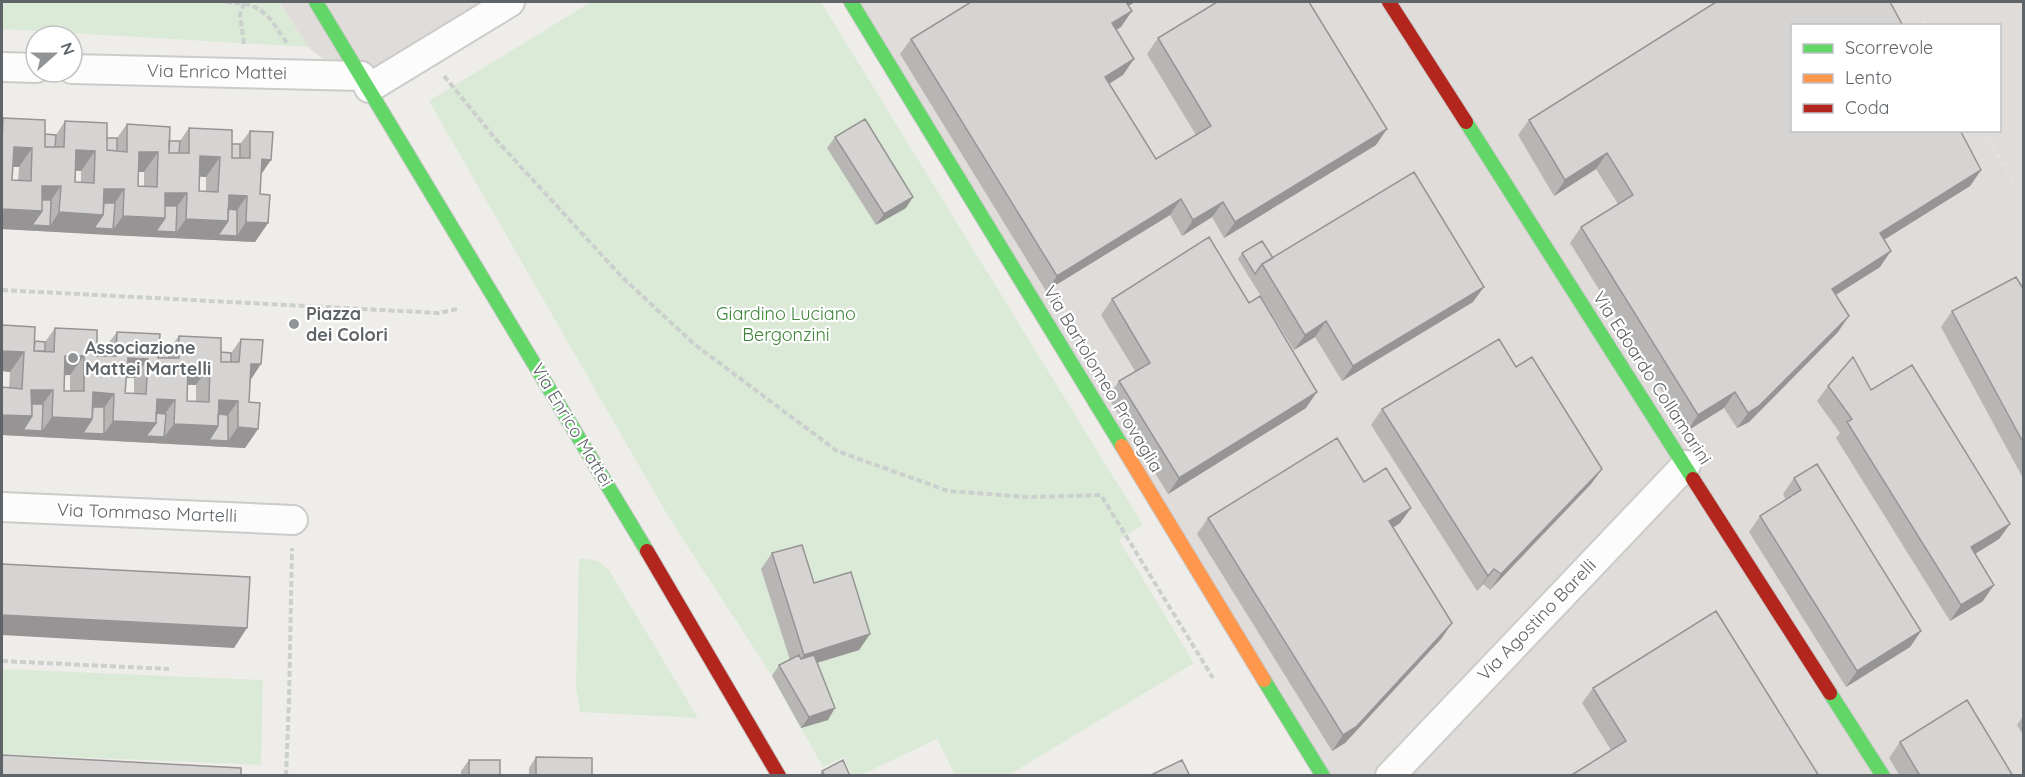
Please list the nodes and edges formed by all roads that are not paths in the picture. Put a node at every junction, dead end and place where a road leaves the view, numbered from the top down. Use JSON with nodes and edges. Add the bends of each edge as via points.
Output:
{"nodes":[{"id":1,"x":316,"y":2,"type":"edge"},
{"id":2,"x":510,"y":2,"type":"edge"},
{"id":3,"x":851,"y":2,"type":"edge"},
{"id":4,"x":1389,"y":2,"type":"edge"},
{"id":5,"x":2,"y":67,"type":"edge"},
{"id":6,"x":24,"y":68,"type":"edge"},
{"id":7,"x":84,"y":69,"type":"edge"},
{"id":8,"x":365,"y":82,"type":"junction"},
{"id":9,"x":1686,"y":465,"type":"junction"},
{"id":10,"x":2,"y":507,"type":"edge"},
{"id":11,"x":293,"y":520,"type":"road end"},
{"id":12,"x":779,"y":776,"type":"edge"},
{"id":13,"x":1323,"y":776,"type":"edge"},
{"id":14,"x":1390,"y":776,"type":"edge"},
{"id":15,"x":1883,"y":776,"type":"edge"}],
"edges":[{"from":1,"to":8,"type":"street","name":"Via Enrico Mattei"},
{"from":2,"to":8,"type":"street"},
{"from":3,"to":13,"type":"street","name":"Via Bartolomeo Provaglia"},
{"from":4,"to":9,"type":"street","name":"Via Edoardo Collamarini"},
{"from":5,"to":6,"type":"street"},
{"from":7,"to":8,"type":"street","name":"Via Enrico Mattei","via":[[245,73]]},
{"from":8,"to":12,"type":"street","name":"Via Enrico Mattei"},
{"from":9,"to":14,"type":"street","name":"Via Agostino Barelli"},
{"from":9,"to":15,"type":"street","name":"Via Edoardo Collamarini"},
{"from":10,"to":11,"type":"street","name":"Via Tommaso Martelli"}]}
